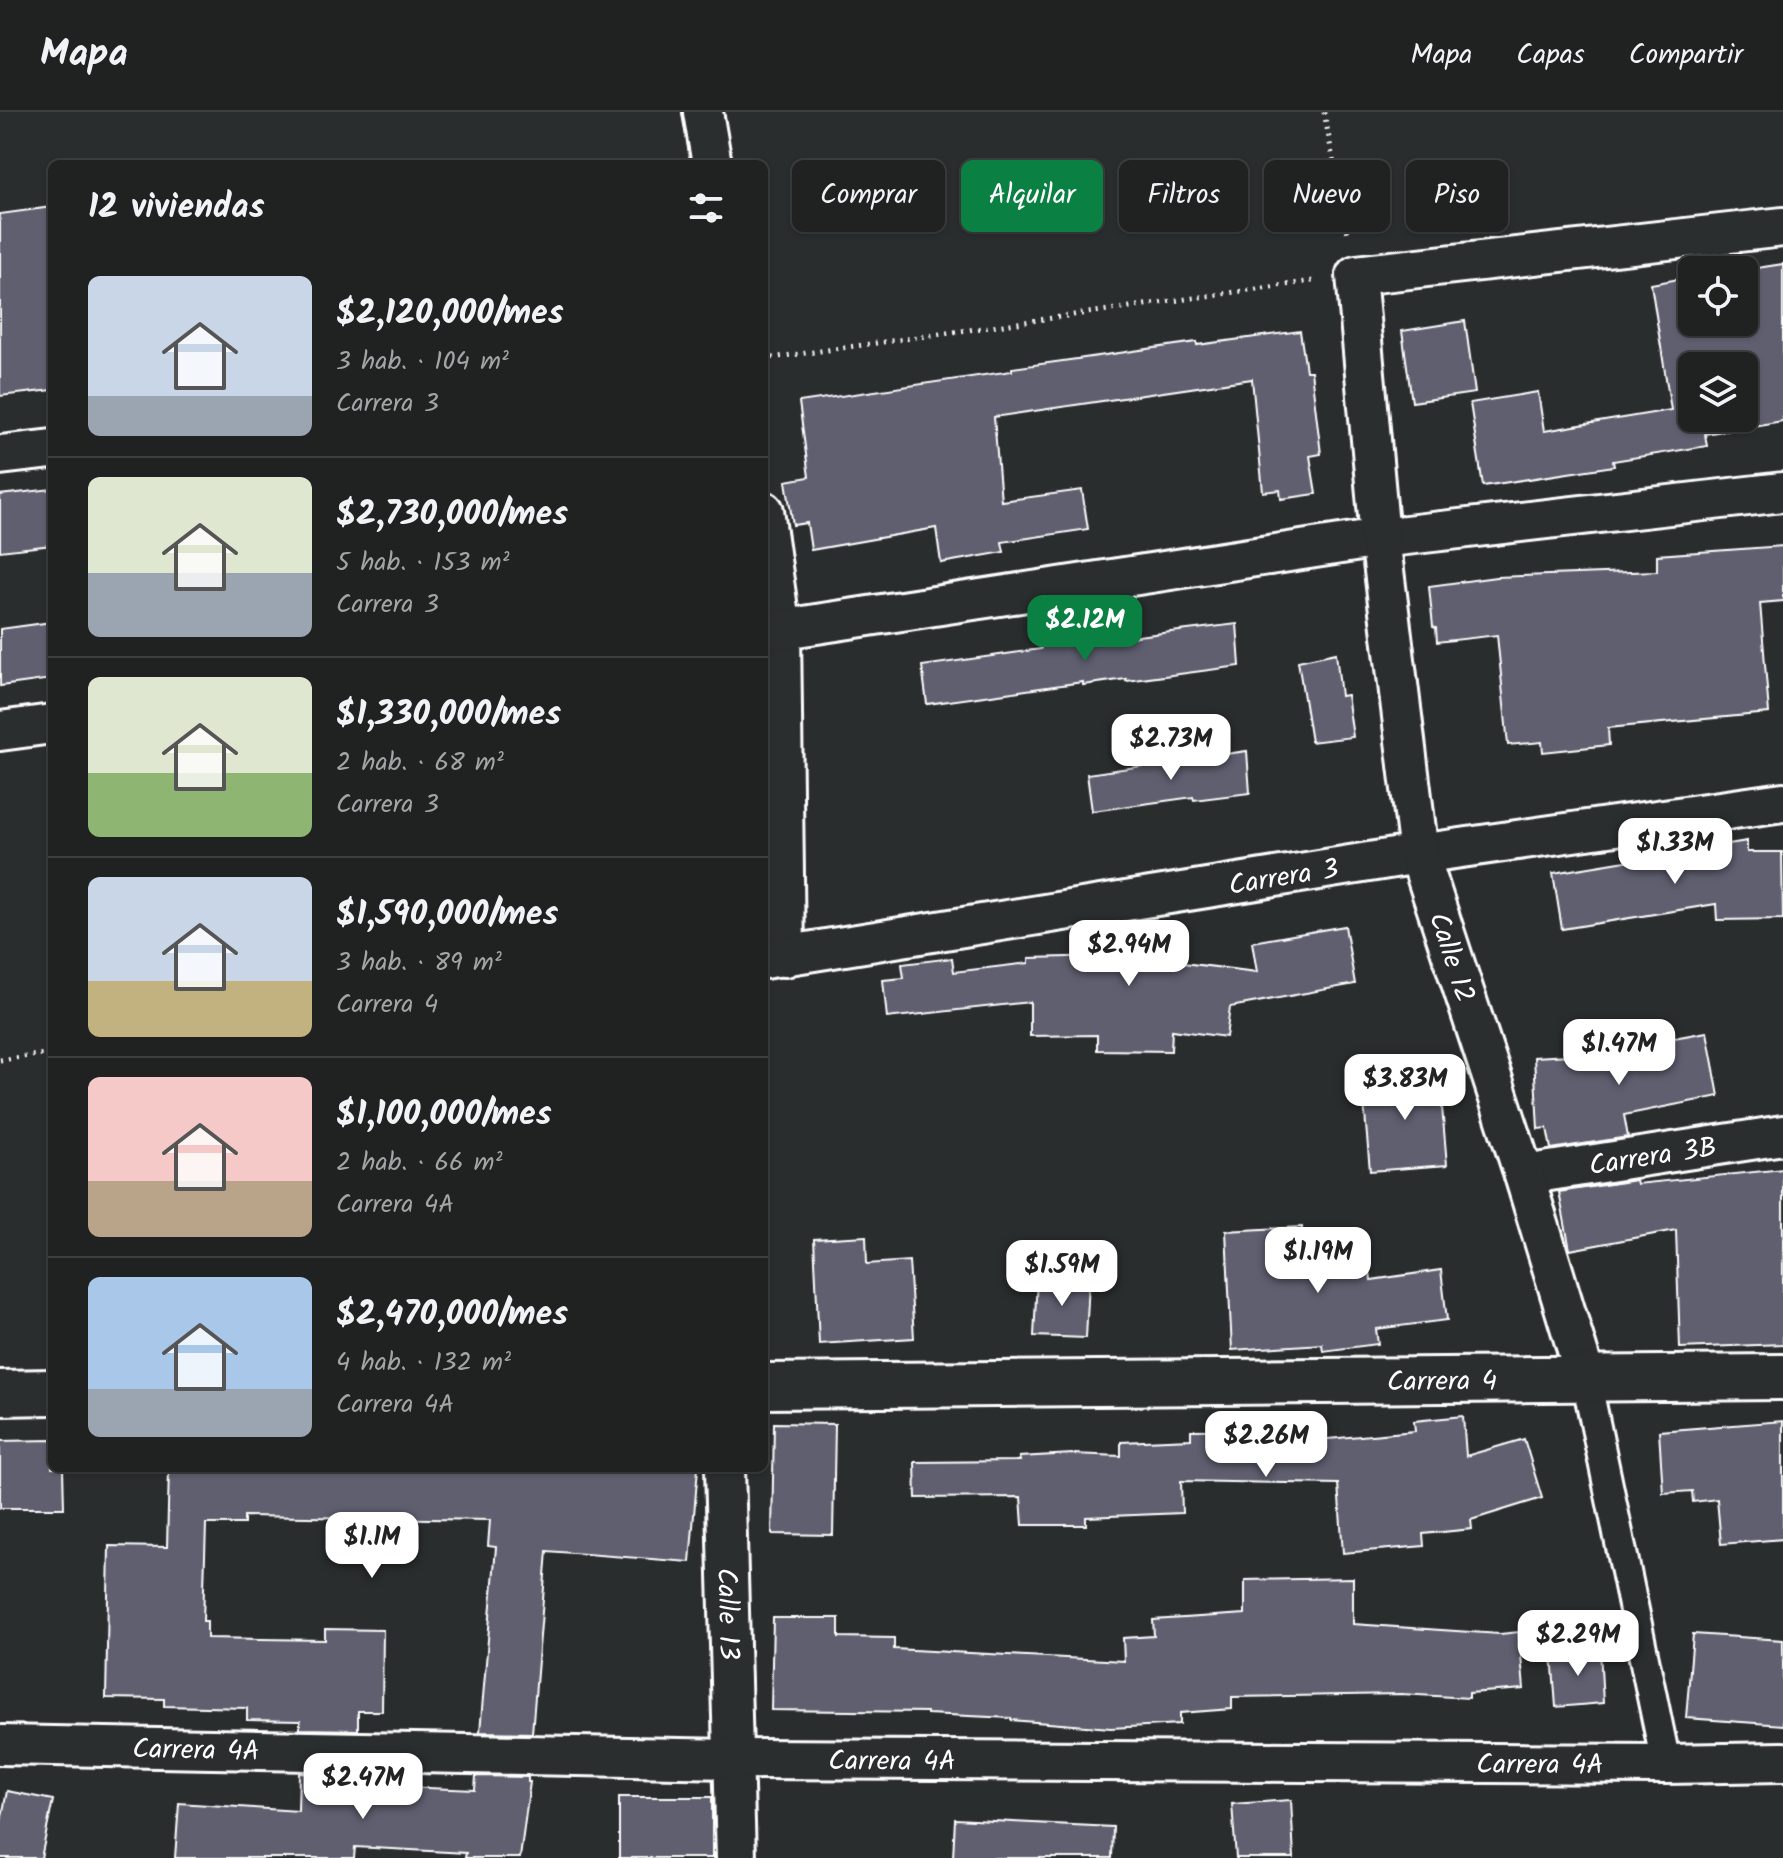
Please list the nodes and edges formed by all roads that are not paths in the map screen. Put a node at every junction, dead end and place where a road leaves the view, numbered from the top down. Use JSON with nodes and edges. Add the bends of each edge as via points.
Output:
{"nodes":[{"id":1,"x":703,"y":112,"type":"edge"},
{"id":2,"x":711,"y":160,"type":"edge"},
{"id":3,"x":1783,"y":227,"type":"edge"},
{"id":4,"x":48,"y":449,"type":"edge"},
{"id":5,"x":0,"y":455,"type":"edge"},
{"id":6,"x":1783,"y":492,"type":"edge"},
{"id":7,"x":1380,"y":538,"type":"junction"},
{"id":8,"x":768,"y":564,"type":"edge"},
{"id":9,"x":773,"y":631,"type":"edge"},
{"id":10,"x":48,"y":725,"type":"edge"},
{"id":11,"x":0,"y":731,"type":"edge"},
{"id":12,"x":1783,"y":802,"type":"edge"},
{"id":13,"x":1419,"y":854,"type":"junction"},
{"id":14,"x":774,"y":958,"type":"edge"},
{"id":15,"x":1783,"y":1135,"type":"edge"},
{"id":16,"x":1524,"y":1175,"type":"junction"},
{"id":17,"x":1783,"y":1377,"type":"edge"},
{"id":18,"x":1586,"y":1379,"type":"junction"},
{"id":19,"x":768,"y":1386,"type":"edge"},
{"id":20,"x":48,"y":1392,"type":"edge"},
{"id":21,"x":0,"y":1393,"type":"edge"},
{"id":22,"x":725,"y":1472,"type":"edge"},
{"id":23,"x":0,"y":1745,"type":"edge"},
{"id":24,"x":732,"y":1759,"type":"junction"},
{"id":25,"x":1783,"y":1762,"type":"edge"},
{"id":26,"x":1666,"y":1764,"type":"junction"},
{"id":27,"x":736,"y":1858,"type":"edge"}],
"edges":[{"from":1,"to":2,"type":"street"},
{"from":3,"to":7,"type":"street","name":"Calle 12","via":[[1356,275]]},
{"from":4,"to":5,"type":"street"},
{"from":6,"to":7,"type":"street"},
{"from":7,"to":9,"type":"street"},
{"from":7,"to":13,"type":"street","name":"Calle 12"},
{"from":8,"to":9,"type":"street"},
{"from":9,"to":14,"type":"street"},
{"from":10,"to":11,"type":"street"},
{"from":12,"to":13,"type":"street","name":"Carrera 3"},
{"from":13,"to":14,"type":"street","name":"Carrera 3"},
{"from":13,"to":16,"type":"street","name":"Calle 12"},
{"from":15,"to":16,"type":"street","name":"Carrera 3B"},
{"from":16,"to":18,"type":"street","name":"Calle 12"},
{"from":17,"to":18,"type":"street","name":"Carrera 4"},
{"from":18,"to":19,"type":"street","name":"Carrera 4"},
{"from":18,"to":26,"type":"street","name":"Calle 12"},
{"from":20,"to":21,"type":"street"},
{"from":22,"to":24,"type":"street","name":"Calle 13"},
{"from":23,"to":24,"type":"street","name":"Carrera 4A"},
{"from":24,"to":26,"type":"street","name":"Carrera 4A"},
{"from":24,"to":27,"type":"street","name":"Calle 13"},
{"from":25,"to":26,"type":"street","name":"Carrera 4A"}]}
